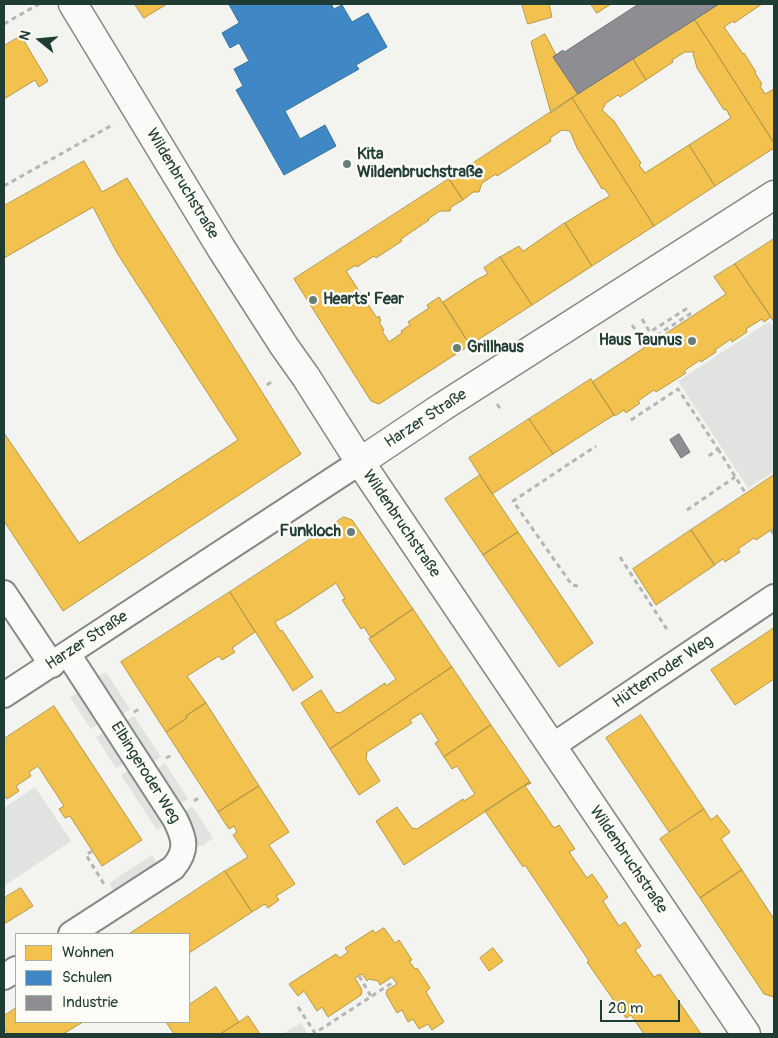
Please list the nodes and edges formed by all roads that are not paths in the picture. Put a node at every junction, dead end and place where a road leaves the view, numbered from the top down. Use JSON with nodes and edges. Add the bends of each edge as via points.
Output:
{"nodes":[{"id":1,"x":73,"y":4,"type":"edge"},
{"id":2,"x":774,"y":194,"type":"edge"},
{"id":3,"x":360,"y":462,"type":"junction"},
{"id":4,"x":4,"y":593,"type":"edge"},
{"id":5,"x":774,"y":597,"type":"edge"},
{"id":6,"x":60,"y":659,"type":"junction"},
{"id":7,"x":4,"y":695,"type":"edge"},
{"id":8,"x":552,"y":747,"type":"junction"},
{"id":9,"x":72,"y":933,"type":"edge"},
{"id":10,"x":15,"y":970,"type":"edge"},
{"id":11,"x":4,"y":977,"type":"edge"},
{"id":12,"x":746,"y":1034,"type":"edge"}],
"edges":[{"from":1,"to":3,"type":"street","name":"Wildenbruchstraße","via":[[221,248]]},
{"from":2,"to":3,"type":"street","name":"Harzer Straße"},
{"from":3,"to":6,"type":"street","name":"Harzer Straße"},
{"from":3,"to":8,"type":"street","name":"Wildenbruchstraße"},
{"from":4,"to":6,"type":"street","name":"Elbingeroder Weg"},
{"from":5,"to":8,"type":"street","name":"Hüttenroder Weg"},
{"from":6,"to":7,"type":"street","name":"Harzer Straße"},
{"from":6,"to":9,"type":"street","name":"Elbingeroder Weg","via":[[172,814],[182,832],[184,846],[173,868]]},
{"from":8,"to":12,"type":"street","name":"Wildenbruchstraße"},
{"from":10,"to":11,"type":"street"}]}
